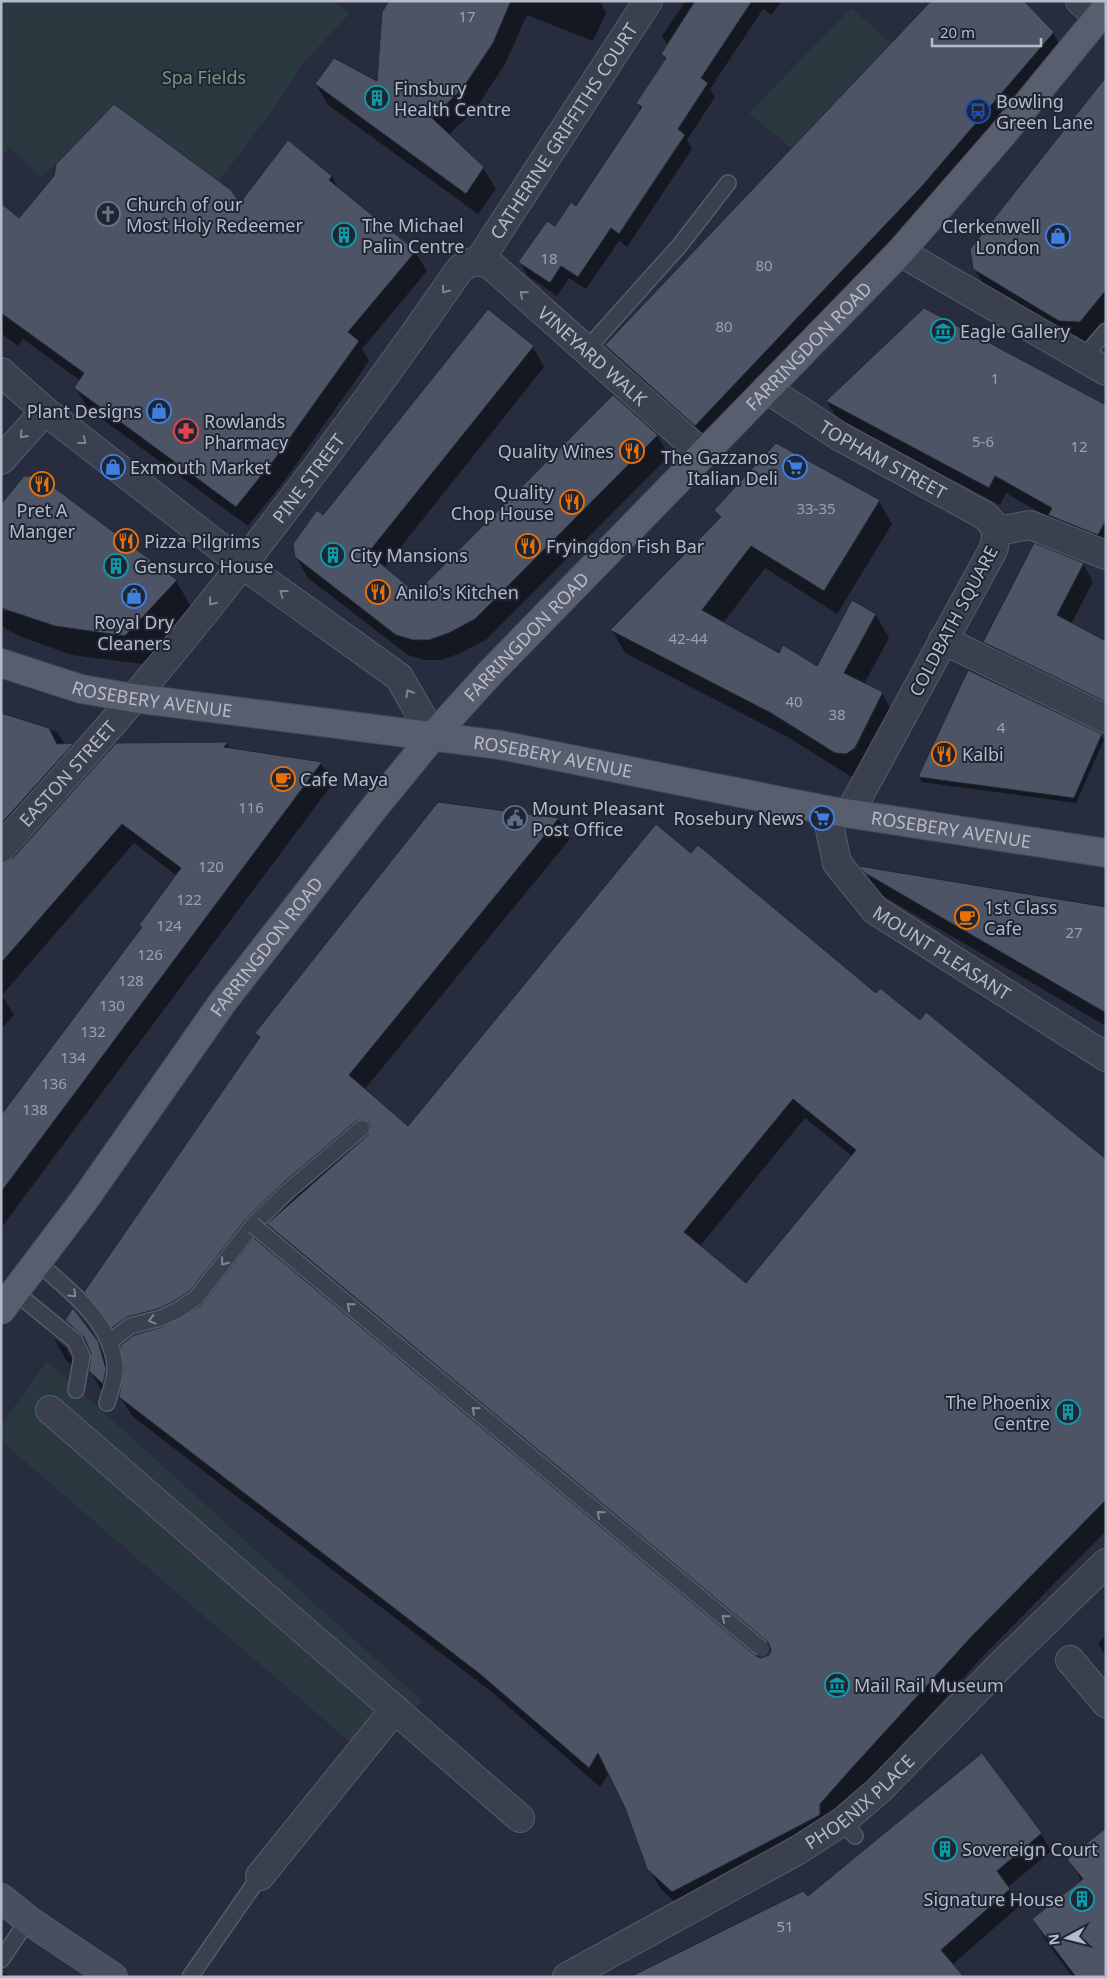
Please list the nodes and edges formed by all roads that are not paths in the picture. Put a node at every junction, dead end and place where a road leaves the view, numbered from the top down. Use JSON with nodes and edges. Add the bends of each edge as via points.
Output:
{"nodes":[{"id":1,"x":648,"y":1,"type":"edge"},
{"id":2,"x":1095,"y":9,"type":"edge"},
{"id":3,"x":728,"y":183,"type":"dead end"},
{"id":4,"x":900,"y":252,"type":"junction"},
{"id":5,"x":480,"y":261,"type":"junction"},
{"id":6,"x":1106,"y":331,"type":"edge"},
{"id":7,"x":587,"y":349,"type":"junction"},
{"id":8,"x":1095,"y":365,"type":"edge"},
{"id":9,"x":1,"y":372,"type":"edge"},
{"id":10,"x":767,"y":388,"type":"junction"},
{"id":11,"x":45,"y":411,"type":"junction"},
{"id":12,"x":703,"y":454,"type":"junction"},
{"id":13,"x":1,"y":460,"type":"edge"},
{"id":14,"x":997,"y":531,"type":"junction"},
{"id":15,"x":1106,"y":555,"type":"edge"},
{"id":16,"x":243,"y":565,"type":"junction"},
{"id":17,"x":943,"y":640,"type":"junction"},
{"id":18,"x":1,"y":663,"type":"edge"},
{"id":19,"x":134,"y":698,"type":"junction"},
{"id":20,"x":1106,"y":719,"type":"edge"},
{"id":21,"x":433,"y":736,"type":"junction"},
{"id":22,"x":838,"y":811,"type":"junction"},
{"id":23,"x":1,"y":848,"type":"edge"},
{"id":24,"x":1106,"y":853,"type":"edge"},
{"id":25,"x":1106,"y":1058,"type":"edge"},
{"id":26,"x":362,"y":1128,"type":"dead end"},
{"id":27,"x":253,"y":1225,"type":"junction"},
{"id":28,"x":36,"y":1262,"type":"junction"},
{"id":29,"x":8,"y":1301,"type":"edge"},
{"id":30,"x":110,"y":1342,"type":"junction"},
{"id":31,"x":76,"y":1390,"type":"dead end"},
{"id":32,"x":107,"y":1403,"type":"dead end"},
{"id":33,"x":50,"y":1410,"type":"dead end"},
{"id":34,"x":1106,"y":1564,"type":"edge"},
{"id":35,"x":762,"y":1649,"type":"dead end"},
{"id":36,"x":1070,"y":1660,"type":"dead end"},
{"id":37,"x":1106,"y":1703,"type":"edge"},
{"id":38,"x":395,"y":1709,"type":"junction"},
{"id":39,"x":520,"y":1818,"type":"dead end"},
{"id":40,"x":260,"y":1876,"type":"joint"},
{"id":41,"x":1,"y":1898,"type":"edge"},
{"id":42,"x":28,"y":1920,"type":"junction"},
{"id":43,"x":1,"y":1960,"type":"edge"},
{"id":44,"x":113,"y":1977,"type":"edge"},
{"id":45,"x":190,"y":1977,"type":"edge"},
{"id":46,"x":567,"y":1977,"type":"edge"}],
"edges":[{"from":1,"to":5,"type":"street","name":"CATHERINE GRIFFITHS COURT"},
{"from":2,"to":4,"type":"main road","name":"FARRINGDON ROAD","via":[[1001,136]]},
{"from":3,"to":7,"type":"lane","via":[[680,245]]},
{"from":4,"to":8,"type":"street"},
{"from":4,"to":10,"type":"main road","name":"FARRINGDON ROAD"},
{"from":7,"to":5,"type":"street","name":"VINEYARD WALK","one_way":true,"via":[[491,266]]},
{"from":5,"to":16,"type":"street","name":"PINE STREET","one_way":true,"via":[[470,261],[460,268]]},
{"from":6,"to":8,"type":"lane"},
{"from":7,"to":12,"type":"street","name":"VINEYARD WALK"},
{"from":9,"to":11,"type":"street"},
{"from":10,"to":12,"type":"main road","name":"FARRINGDON ROAD"},
{"from":10,"to":14,"type":"street","name":"TOPHAM STREET","via":[[839,436],[984,516],[992,521]]},
{"from":11,"to":13,"type":"street","one_way":true},
{"from":11,"to":16,"type":"street","one_way":true},
{"from":12,"to":21,"type":"main road","name":"FARRINGDON ROAD"},
{"from":14,"to":15,"type":"street","name":"COLDBATH SQUARE","via":[[1030,525]]},
{"from":14,"to":17,"type":"street","name":"COLDBATH SQUARE","via":[[994,550]]},
{"from":16,"to":19,"type":"street","name":"PINE STREET","one_way":true},
{"from":21,"to":16,"type":"street","one_way":true,"via":[[399,677]]},
{"from":17,"to":20,"type":"street"},
{"from":17,"to":22,"type":"street","name":"COLDBATH SQUARE"},
{"from":18,"to":19,"type":"main road","name":"ROSEBERY AVENUE","via":[[81,689]]},
{"from":19,"to":21,"type":"main road","name":"ROSEBERY AVENUE"},
{"from":19,"to":23,"type":"street","name":"EASTON STREET"},
{"from":21,"to":22,"type":"main road","name":"ROSEBERY AVENUE","via":[[500,745]]},
{"from":21,"to":28,"type":"main road","name":"FARRINGDON ROAD","via":[[222,1003],[85,1199]]},
{"from":22,"to":24,"type":"main road","name":"ROSEBERY AVENUE"},
{"from":22,"to":25,"type":"street","name":"MOUNT PLEASANT","via":[[837,863],[875,910]]},
{"from":26,"to":27,"type":"lane"},
{"from":27,"to":30,"type":"lane","one_way":true,"via":[[196,1298],[161,1318],[130,1326]]},
{"from":35,"to":27,"type":"lane","one_way":true,"bridge":true},
{"from":28,"to":29,"type":"main road","name":"FARRINGDON ROAD"},
{"from":28,"to":30,"type":"lane","one_way":true,"via":[[76,1296]]},
{"from":29,"to":31,"type":"lane","via":[[75,1341],[82,1356]]},
{"from":30,"to":32,"type":"lane","via":[[115,1370]]},
{"from":33,"to":38,"type":"street"},
{"from":34,"to":46,"type":"street","name":"PHOENIX PLACE","via":[[880,1790],[849,1828],[818,1839]]},
{"from":36,"to":37,"type":"street"},
{"from":38,"to":39,"type":"street"},
{"from":38,"to":40,"type":"street"},
{"from":40,"to":45,"type":"lane"},
{"from":41,"to":42,"type":"main road"},
{"from":42,"to":43,"type":"lane"},
{"from":42,"to":44,"type":"main road"}]}
